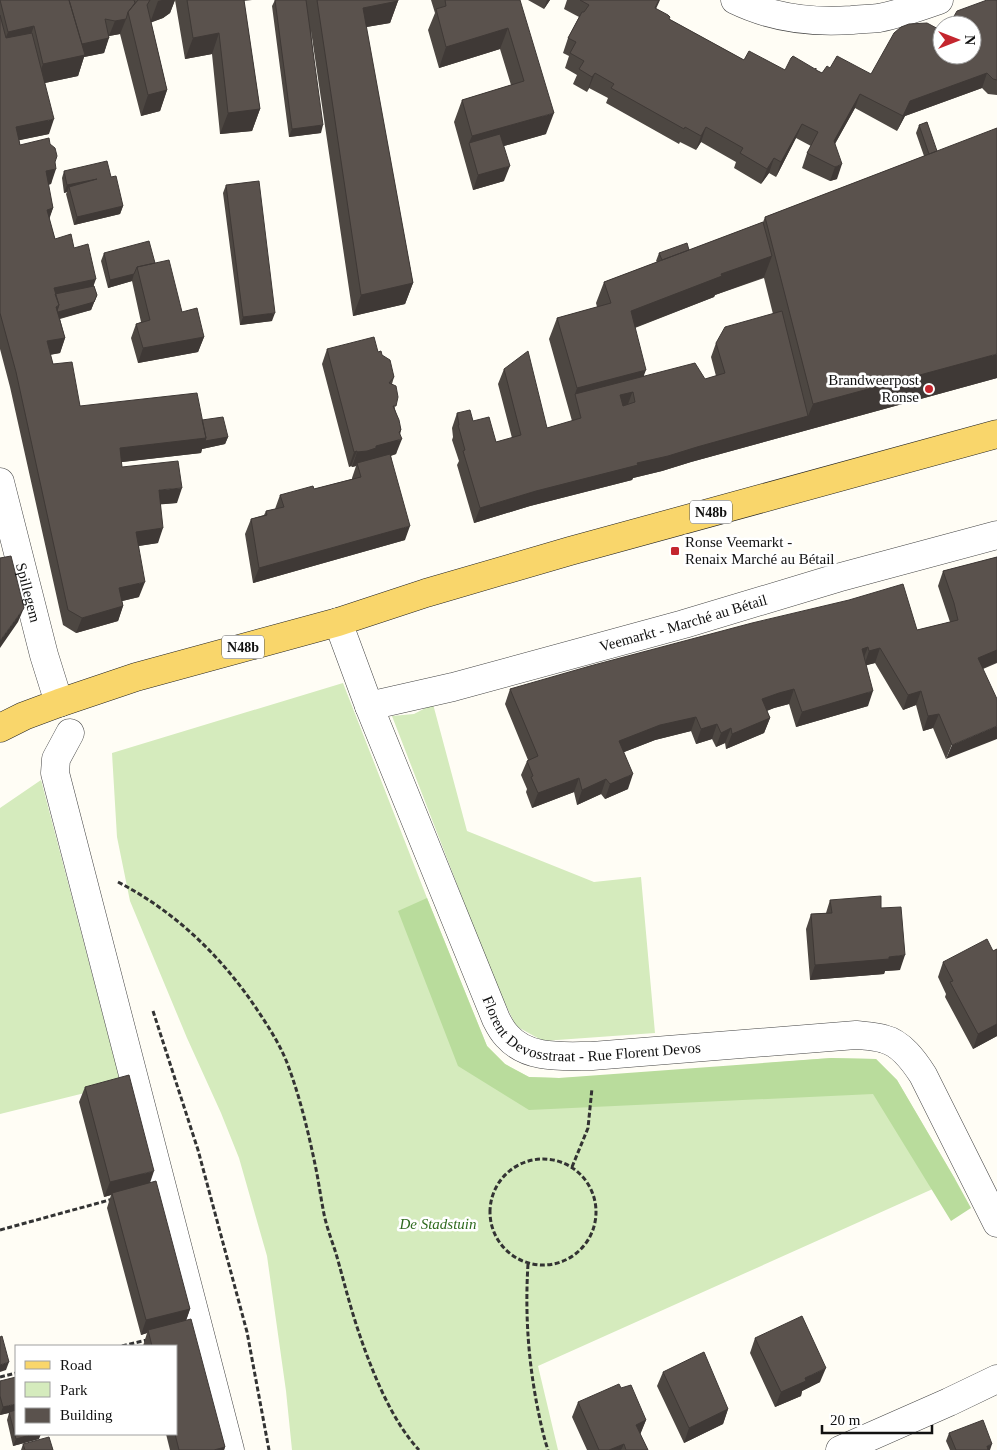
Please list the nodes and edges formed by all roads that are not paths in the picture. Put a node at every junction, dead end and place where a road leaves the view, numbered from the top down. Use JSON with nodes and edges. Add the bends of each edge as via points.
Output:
{"nodes":[{"id":1,"x":735,"y":0,"type":"edge"},
{"id":2,"x":939,"y":0,"type":"edge"},
{"id":3,"x":997,"y":434,"type":"edge"},
{"id":4,"x":0,"y":482,"type":"edge"},
{"id":5,"x":997,"y":536,"type":"edge"},
{"id":6,"x":338,"y":622,"type":"junction"},
{"id":7,"x":59,"y":703,"type":"junction"},
{"id":8,"x":369,"y":706,"type":"junction"},
{"id":9,"x":0,"y":728,"type":"edge"},
{"id":10,"x":70,"y":733,"type":"dead end"},
{"id":11,"x":997,"y":1223,"type":"edge"},
{"id":12,"x":997,"y":1379,"type":"edge"},
{"id":13,"x":230,"y":1450,"type":"edge"},
{"id":14,"x":840,"y":1450,"type":"edge"}],
"edges":[{"from":1,"to":2,"type":"street","via":[[782,17],[814,21],[878,18]]},
{"from":3,"to":6,"type":"main road","number":"N48b","via":[[570,551]]},
{"from":4,"to":7,"type":"street","name":"Spillegem"},
{"from":5,"to":8,"type":"street","name":"Veemarkt - Marché au Bétail","via":[[453,687]]},
{"from":6,"to":7,"type":"main road","number":"N48b","via":[[144,675]]},
{"from":6,"to":8,"type":"street","name":"Florent Devosstraat - Rue Florent Devos"},
{"from":7,"to":9,"type":"main road"},
{"from":8,"to":11,"type":"street","name":"Florent Devosstraat - Rue Florent Devos","via":[[496,1019],[507,1036],[523,1049],[552,1057],[856,1035],[885,1039],[913,1059],[923,1075]]},
{"from":10,"to":13,"type":"street","via":[[56,760],[55,773]]},
{"from":12,"to":14,"type":"street"}]}
